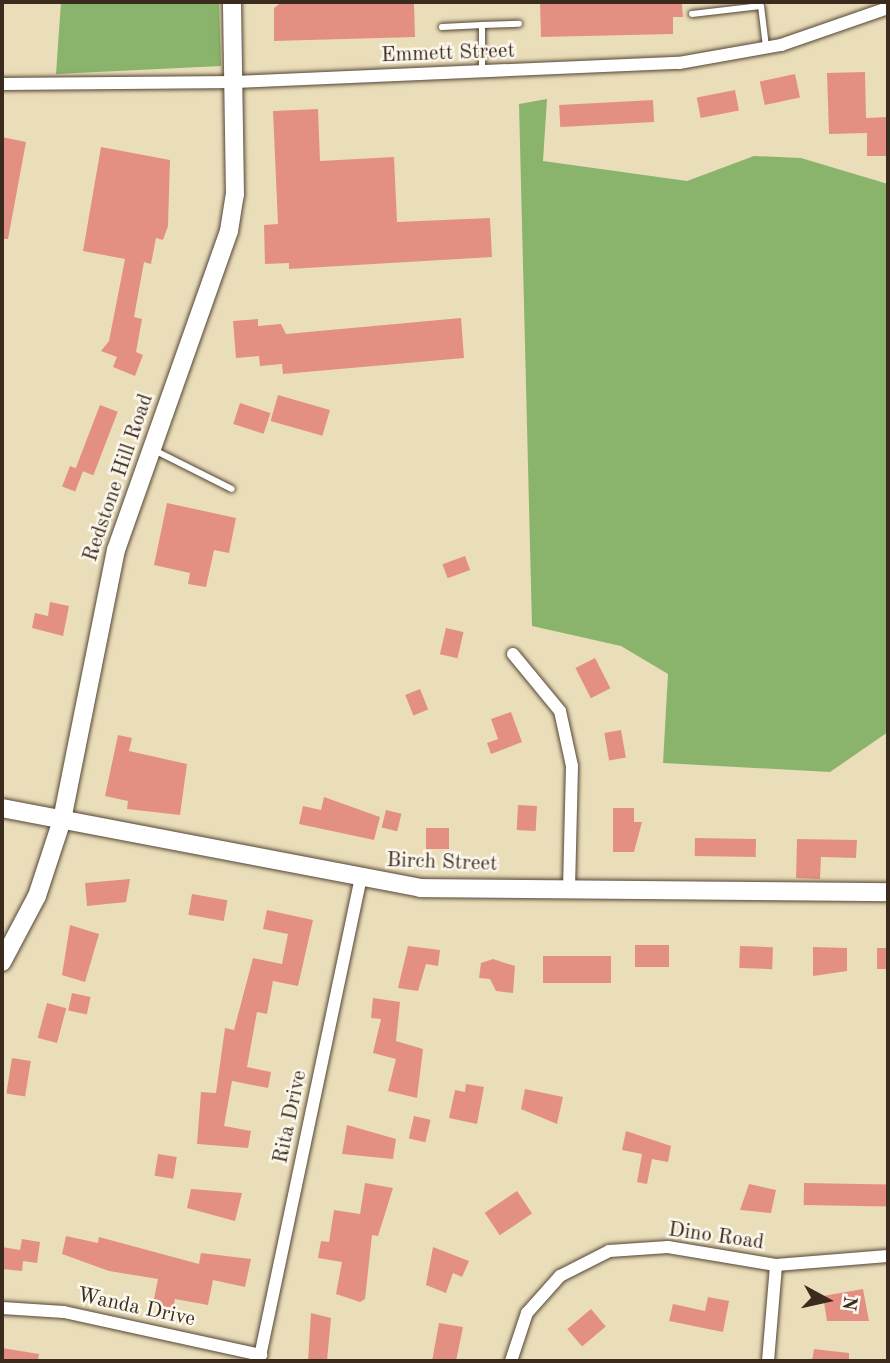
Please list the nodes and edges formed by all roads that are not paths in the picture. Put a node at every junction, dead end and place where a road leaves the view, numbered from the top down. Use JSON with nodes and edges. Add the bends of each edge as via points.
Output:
{"nodes":[{"id":1,"x":232,"y":2,"type":"edge"},
{"id":2,"x":888,"y":8,"type":"edge"},
{"id":3,"x":692,"y":14,"type":"dead end"},
{"id":4,"x":519,"y":24,"type":"dead end"},
{"id":5,"x":482,"y":25,"type":"junction"},
{"id":6,"x":442,"y":27,"type":"dead end"},
{"id":7,"x":766,"y":47,"type":"junction"},
{"id":8,"x":482,"y":72,"type":"junction"},
{"id":9,"x":235,"y":82,"type":"junction"},
{"id":10,"x":2,"y":84,"type":"edge"},
{"id":11,"x":150,"y":449,"type":"junction"},
{"id":12,"x":232,"y":489,"type":"dead end"},
{"id":13,"x":513,"y":654,"type":"dead end"},
{"id":14,"x":2,"y":808,"type":"edge"},
{"id":15,"x":62,"y":820,"type":"junction"},
{"id":16,"x":360,"y":881,"type":"junction"},
{"id":17,"x":569,"y":888,"type":"junction"},
{"id":18,"x":888,"y":892,"type":"edge"},
{"id":19,"x":2,"y":962,"type":"edge"},
{"id":20,"x":888,"y":1256,"type":"edge"},
{"id":21,"x":776,"y":1265,"type":"junction"},
{"id":22,"x":2,"y":1308,"type":"edge"},
{"id":23,"x":260,"y":1358,"type":"edge"},
{"id":24,"x":511,"y":1361,"type":"edge"},
{"id":25,"x":768,"y":1361,"type":"edge"}],
"edges":[{"from":1,"to":9,"type":"main road","name":"Redstone Hill Road"},
{"from":2,"to":7,"type":"street","name":"Emmett Street"},
{"from":3,"to":7,"type":"lane","via":[[761,5]]},
{"from":4,"to":5,"type":"lane"},
{"from":5,"to":6,"type":"lane"},
{"from":5,"to":8,"type":"lane"},
{"from":7,"to":8,"type":"street","name":"Emmett Street","via":[[678,63]]},
{"from":8,"to":9,"type":"street","name":"Emmett Street"},
{"from":9,"to":10,"type":"street","name":"Emmett Street"},
{"from":9,"to":11,"type":"main road","name":"Redstone Hill Road","via":[[229,231]]},
{"from":11,"to":12,"type":"lane"},
{"from":11,"to":15,"type":"main road","name":"Redstone Hill Road","via":[[105,588]]},
{"from":13,"to":17,"type":"street","via":[[560,711],[572,766]]},
{"from":14,"to":15,"type":"main road","name":"Birch Street"},
{"from":15,"to":16,"type":"main road","name":"Birch Street"},
{"from":15,"to":19,"type":"main road","name":"Redstone Hill Road","via":[[37,896]]},
{"from":16,"to":17,"type":"main road","name":"Birch Street","via":[[420,888]]},
{"from":16,"to":23,"type":"street","name":"Rita Drive"},
{"from":17,"to":18,"type":"main road","name":"Birch Street"},
{"from":20,"to":21,"type":"street","name":"Dino Road"},
{"from":21,"to":24,"type":"street","name":"Dino Road","via":[[668,1247],[609,1251],[560,1276],[527,1313]]},
{"from":21,"to":25,"type":"street"},
{"from":22,"to":23,"type":"street","name":"Wanda Drive","via":[[64,1312]]}]}
